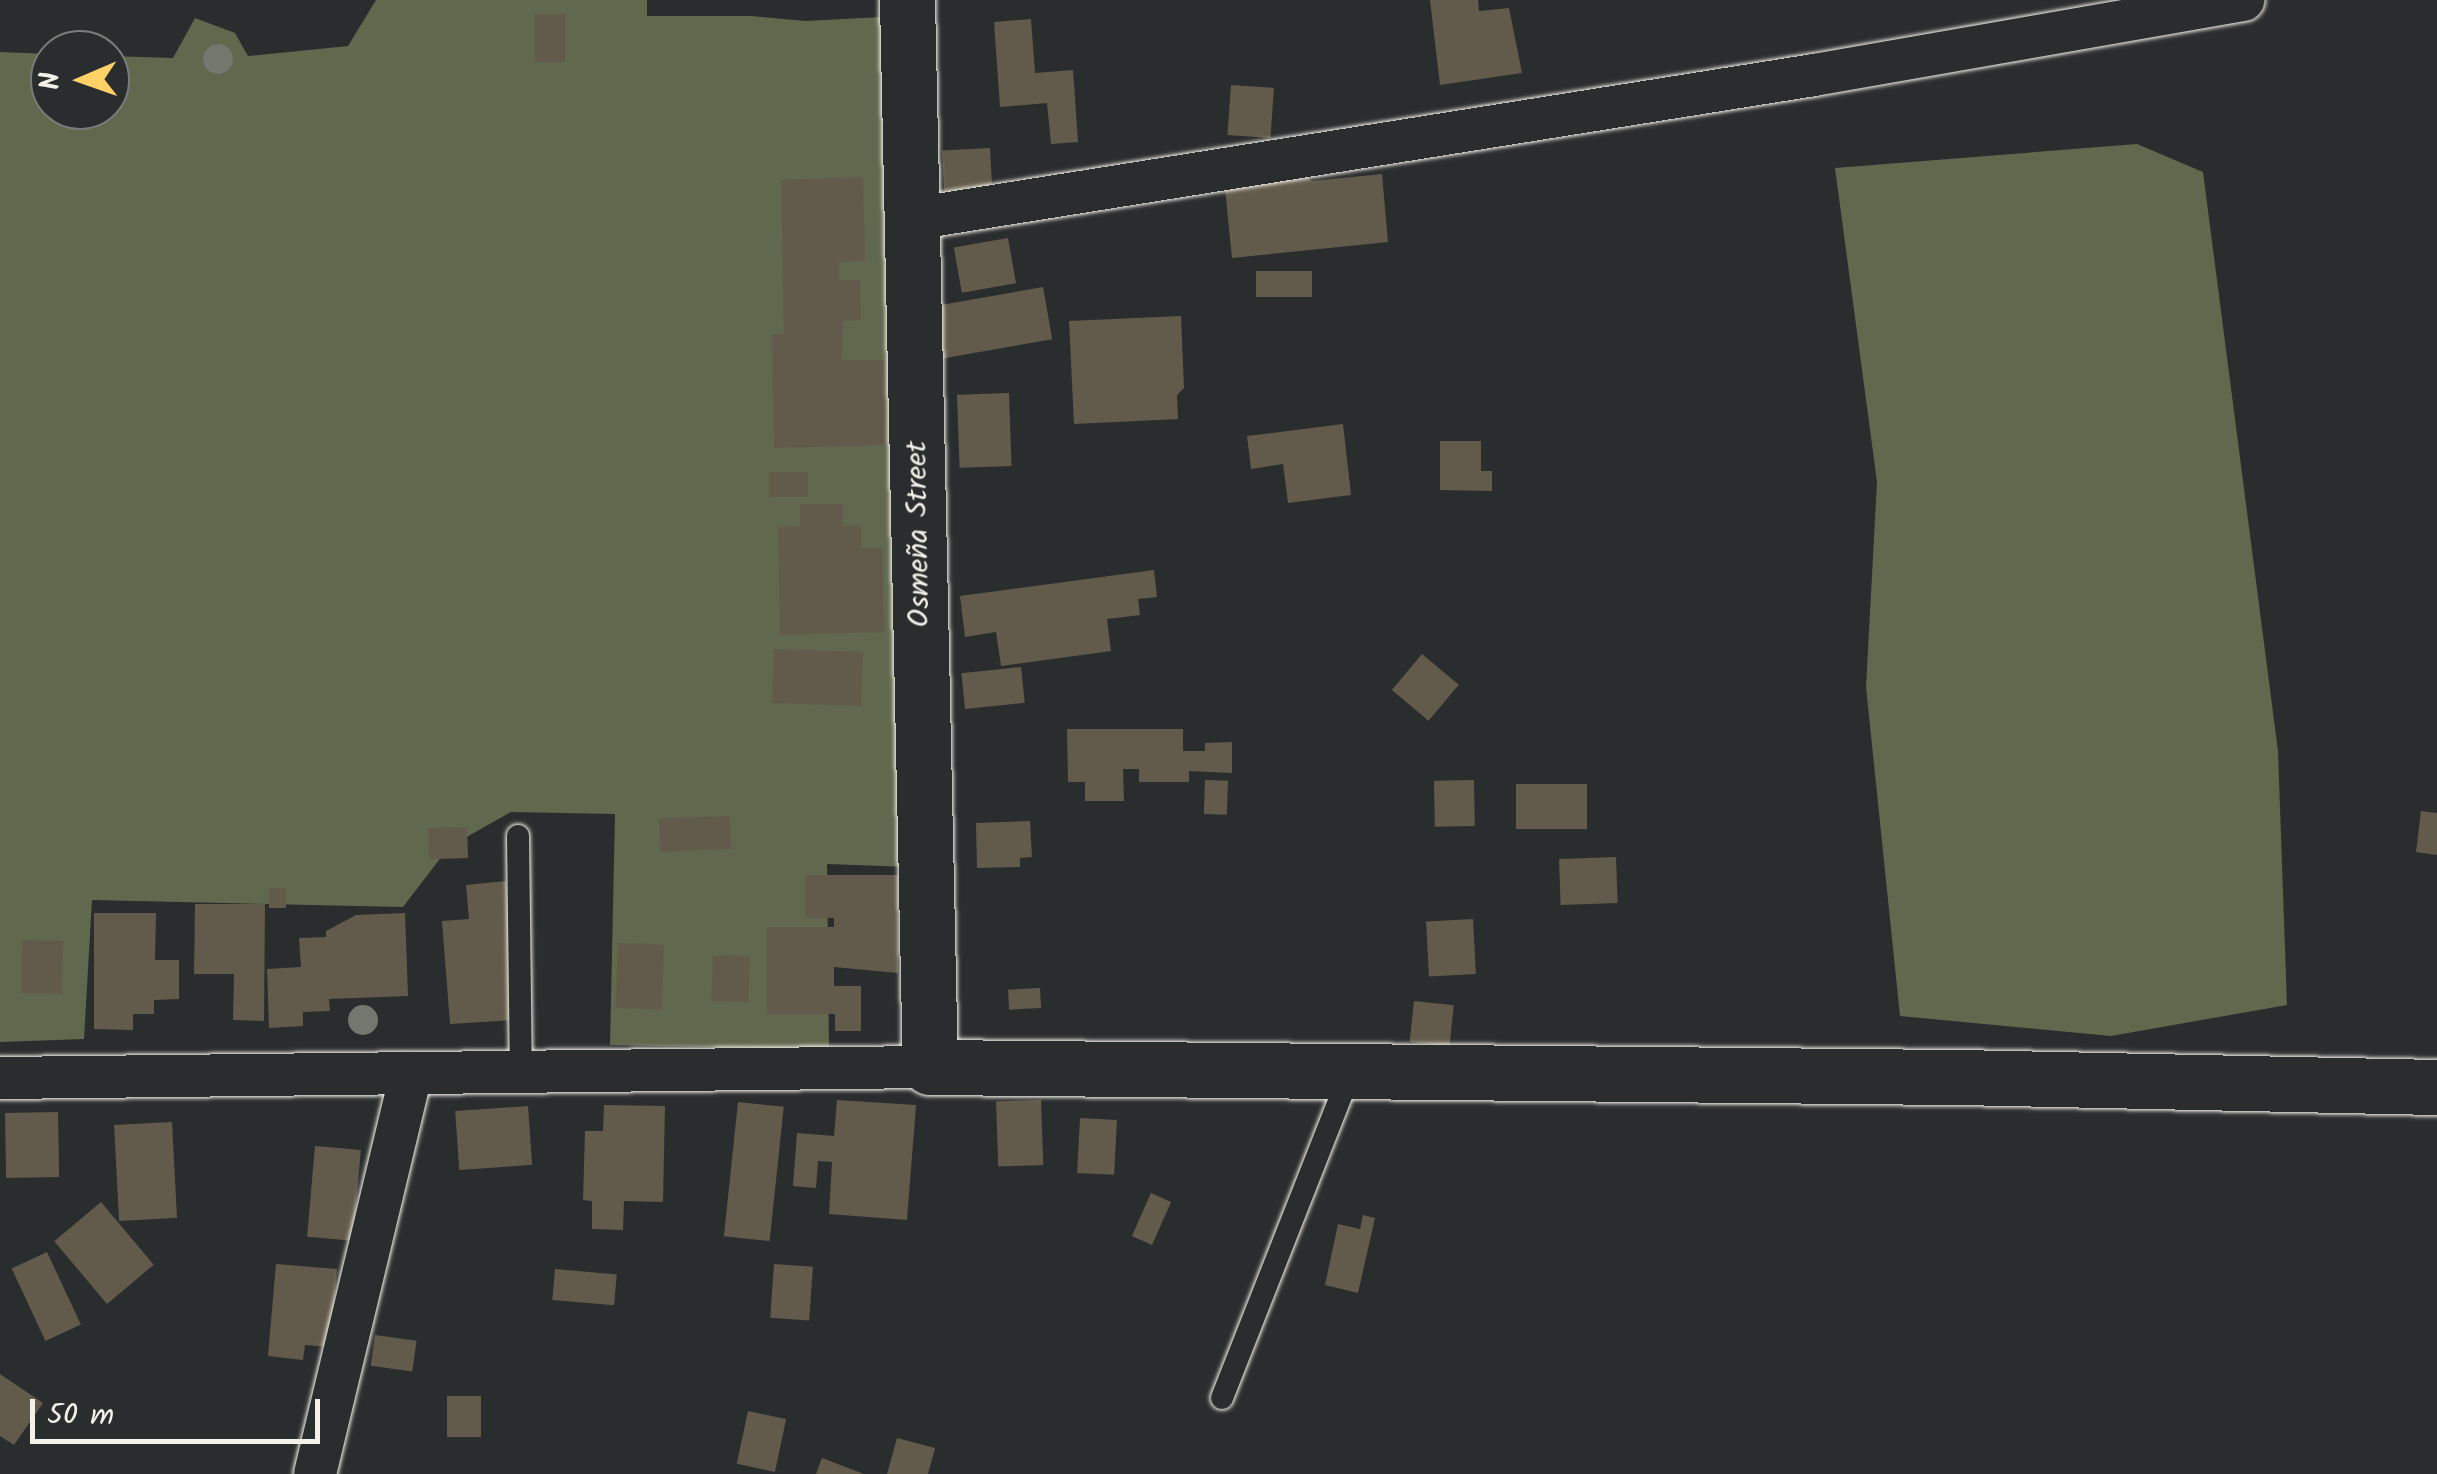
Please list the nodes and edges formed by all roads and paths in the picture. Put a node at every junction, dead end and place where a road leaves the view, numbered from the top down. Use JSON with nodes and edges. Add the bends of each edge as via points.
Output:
{"nodes":[{"id":1,"x":907,"y":0,"type":"edge"},
{"id":2,"x":2243,"y":0,"type":"edge"},
{"id":3,"x":912,"y":219,"type":"junction"},
{"id":4,"x":518,"y":836,"type":"dead end"},
{"id":5,"x":930,"y":1068,"type":"junction"},
{"id":6,"x":1351,"y":1071,"type":"junction"},
{"id":7,"x":521,"y":1072,"type":"junction"},
{"id":8,"x":412,"y":1073,"type":"junction"},
{"id":9,"x":0,"y":1078,"type":"edge"},
{"id":10,"x":2437,"y":1087,"type":"edge"},
{"id":11,"x":1222,"y":1398,"type":"dead end"},
{"id":12,"x":314,"y":1474,"type":"edge"}],
"edges":[{"from":1,"to":3,"type":"street","name":"Osmeña Street"},
{"from":2,"to":3,"type":"street"},
{"from":3,"to":5,"type":"street","name":"Osmeña Street"},
{"from":4,"to":7,"type":"lane"},
{"from":5,"to":6,"type":"street"},
{"from":5,"to":7,"type":"street"},
{"from":6,"to":10,"type":"street"},
{"from":6,"to":11,"type":"lane"},
{"from":7,"to":8,"type":"street"},
{"from":8,"to":9,"type":"street"},
{"from":8,"to":12,"type":"street"}]}
